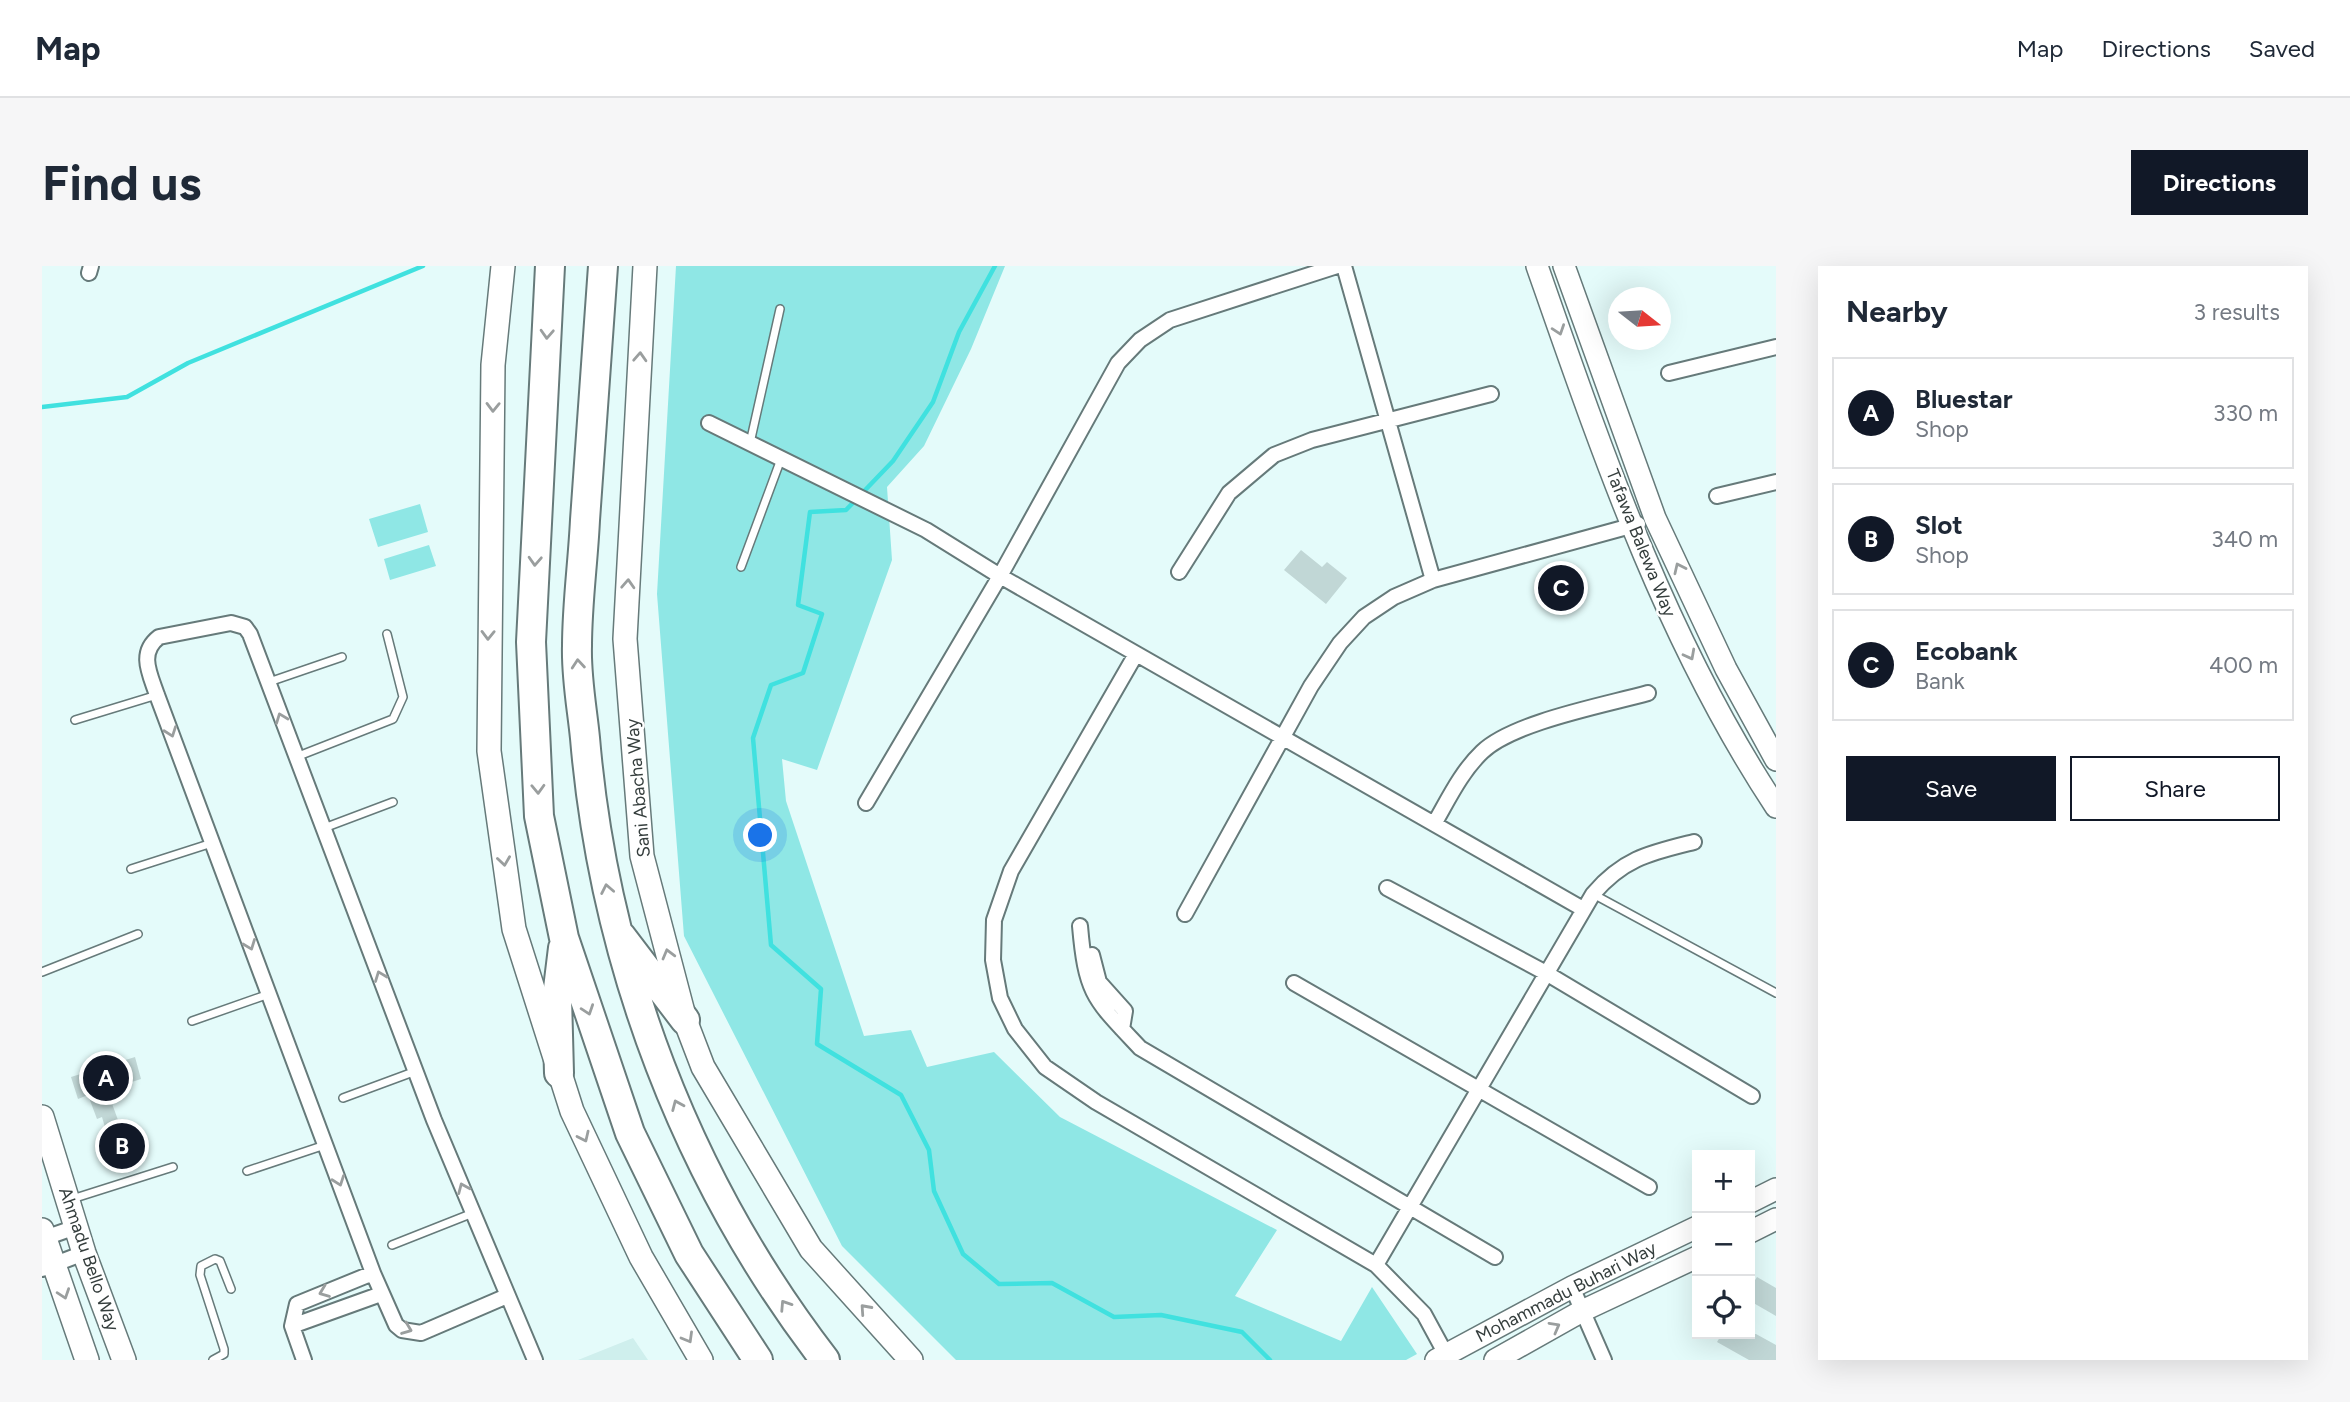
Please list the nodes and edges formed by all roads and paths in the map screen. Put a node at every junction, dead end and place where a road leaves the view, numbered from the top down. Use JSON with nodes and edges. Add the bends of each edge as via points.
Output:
{"nodes":[{"id":1,"x":503,"y":266,"type":"edge"},
{"id":2,"x":550,"y":266,"type":"edge"},
{"id":3,"x":603,"y":266,"type":"edge"},
{"id":4,"x":645,"y":266,"type":"edge"},
{"id":5,"x":1337,"y":266,"type":"edge"},
{"id":6,"x":1344,"y":266,"type":"edge"},
{"id":7,"x":1536,"y":266,"type":"edge"},
{"id":8,"x":1564,"y":266,"type":"edge"},
{"id":9,"x":780,"y":309,"type":"dead end"},
{"id":10,"x":1776,"y":347,"type":"edge"},
{"id":11,"x":1669,"y":373,"type":"dead end"},
{"id":12,"x":1491,"y":394,"type":"dead end"},
{"id":13,"x":1388,"y":420,"type":"junction"},
{"id":14,"x":709,"y":423,"type":"dead end"},
{"id":15,"x":750,"y":443,"type":"junction"},
{"id":16,"x":781,"y":458,"type":"junction"},
{"id":17,"x":1776,"y":482,"type":"edge"},
{"id":18,"x":1717,"y":496,"type":"dead end"},
{"id":19,"x":1656,"y":518,"type":"junction"},
{"id":20,"x":1632,"y":526,"type":"junction"},
{"id":21,"x":741,"y":567,"type":"dead end"},
{"id":22,"x":1179,"y":572,"type":"dead end"},
{"id":23,"x":1000,"y":576,"type":"junction"},
{"id":24,"x":1433,"y":580,"type":"junction"},
{"id":25,"x":387,"y":634,"type":"dead end"},
{"id":26,"x":1136,"y":654,"type":"junction"},
{"id":27,"x":342,"y":657,"type":"dead end"},
{"id":28,"x":268,"y":682,"type":"junction"},
{"id":29,"x":1648,"y":693,"type":"dead end"},
{"id":30,"x":157,"y":695,"type":"junction"},
{"id":31,"x":75,"y":720,"type":"dead end"},
{"id":32,"x":1284,"y":737,"type":"junction"},
{"id":33,"x":296,"y":757,"type":"junction"},
{"id":34,"x":1776,"y":760,"type":"edge"},
{"id":35,"x":393,"y":802,"type":"dead end"},
{"id":36,"x":866,"y":803,"type":"dead end"},
{"id":37,"x":1776,"y":807,"type":"edge"},
{"id":38,"x":1434,"y":824,"type":"junction"},
{"id":39,"x":323,"y":828,"type":"junction"},
{"id":40,"x":1694,"y":842,"type":"dead end"},
{"id":41,"x":212,"y":843,"type":"junction"},
{"id":42,"x":131,"y":869,"type":"dead end"},
{"id":43,"x":1387,"y":887,"type":"dead end"},
{"id":44,"x":1593,"y":894,"type":"junction"},
{"id":45,"x":1583,"y":909,"type":"junction"},
{"id":46,"x":1185,"y":914,"type":"dead end"},
{"id":47,"x":1080,"y":926,"type":"dead end"},
{"id":48,"x":615,"y":928,"type":"junction"},
{"id":49,"x":138,"y":934,"type":"dead end"},
{"id":50,"x":564,"y":938,"type":"junction"},
{"id":51,"x":1092,"y":955,"type":"dead end"},
{"id":52,"x":42,"y":972,"type":"edge"},
{"id":53,"x":1546,"y":973,"type":"junction"},
{"id":54,"x":1294,"y":983,"type":"dead end"},
{"id":55,"x":1776,"y":993,"type":"edge"},
{"id":56,"x":269,"y":994,"type":"junction"},
{"id":57,"x":685,"y":1020,"type":"junction"},
{"id":58,"x":192,"y":1021,"type":"dead end"},
{"id":59,"x":1122,"y":1029,"type":"junction"},
{"id":60,"x":416,"y":1071,"type":"junction"},
{"id":61,"x":559,"y":1073,"type":"junction"},
{"id":62,"x":1479,"y":1089,"type":"junction"},
{"id":63,"x":1752,"y":1096,"type":"dead end"},
{"id":64,"x":343,"y":1098,"type":"dead end"},
{"id":65,"x":42,"y":1117,"type":"edge"},
{"id":66,"x":325,"y":1145,"type":"junction"},
{"id":67,"x":173,"y":1167,"type":"dead end"},
{"id":68,"x":247,"y":1171,"type":"dead end"},
{"id":69,"x":1649,"y":1187,"type":"dead end"},
{"id":70,"x":1776,"y":1189,"type":"edge"},
{"id":71,"x":68,"y":1200,"type":"junction"},
{"id":72,"x":1755,"y":1200,"type":"edge"},
{"id":73,"x":1410,"y":1207,"type":"junction"},
{"id":74,"x":473,"y":1213,"type":"junction"},
{"id":75,"x":1776,"y":1219,"type":"edge"},
{"id":76,"x":76,"y":1227,"type":"junction"},
{"id":77,"x":1692,"y":1229,"type":"edge"},
{"id":78,"x":1755,"y":1230,"type":"edge"},
{"id":79,"x":43,"y":1236,"type":"edge"},
{"id":80,"x":393,"y":1245,"type":"dead end"},
{"id":81,"x":84,"y":1253,"type":"junction"},
{"id":82,"x":1494,"y":1256,"type":"dead end"},
{"id":83,"x":1692,"y":1259,"type":"edge"},
{"id":84,"x":1376,"y":1265,"type":"junction"},
{"id":85,"x":48,"y":1267,"type":"edge"},
{"id":86,"x":373,"y":1273,"type":"junction"},
{"id":87,"x":1572,"y":1287,"type":"junction"},
{"id":88,"x":231,"y":1289,"type":"dead end"},
{"id":89,"x":381,"y":1294,"type":"junction"},
{"id":90,"x":507,"y":1296,"type":"junction"},
{"id":91,"x":1583,"y":1311,"type":"junction"},
{"id":92,"x":292,"y":1326,"type":"junction"},
{"id":93,"x":1444,"y":1358,"type":"edge"},
{"id":94,"x":87,"y":1360,"type":"edge"},
{"id":95,"x":124,"y":1360,"type":"edge"},
{"id":96,"x":213,"y":1360,"type":"edge"},
{"id":97,"x":304,"y":1360,"type":"edge"},
{"id":98,"x":535,"y":1360,"type":"edge"},
{"id":99,"x":701,"y":1360,"type":"edge"},
{"id":100,"x":758,"y":1360,"type":"edge"},
{"id":101,"x":825,"y":1360,"type":"edge"},
{"id":102,"x":911,"y":1360,"type":"edge"},
{"id":103,"x":1495,"y":1360,"type":"edge"},
{"id":104,"x":1604,"y":1360,"type":"edge"}],
"edges":[{"from":1,"to":61,"type":"main road","one_way":true,"via":[[494,365],[489,751],[514,929]]},
{"from":2,"to":50,"type":"highway","one_way":true,"via":[[531,642],[539,816]]},
{"from":48,"to":3,"type":"highway","one_way":true,"via":[[590,807],[577,648]]},
{"from":57,"to":4,"type":"main road","name":"Sani Abacha Way","one_way":true,"via":[[642,856],[625,639]]},
{"from":5,"to":23,"type":"street","via":[[1170,320],[1140,340],[1118,363]]},
{"from":6,"to":13,"type":"street"},
{"from":7,"to":20,"type":"main road","name":"Tafawa Balewa Way","one_way":true},
{"from":8,"to":19,"type":"main road","name":"Tafawa Balewa Way"},
{"from":9,"to":15,"type":"lane"},
{"from":10,"to":11,"type":"street"},
{"from":12,"to":13,"type":"street"},
{"from":13,"to":22,"type":"street","via":[[1273,455],[1229,493]]},
{"from":13,"to":24,"type":"street"},
{"from":14,"to":15,"type":"street"},
{"from":15,"to":16,"type":"street"},
{"from":16,"to":21,"type":"lane"},
{"from":16,"to":23,"type":"street","via":[[926,530]]},
{"from":17,"to":18,"type":"street"},
{"from":19,"to":20,"type":"street"},
{"from":34,"to":19,"type":"main road","name":"Tafawa Balewa Way","one_way":true,"via":[[1726,668]]},
{"from":20,"to":24,"type":"street"},
{"from":20,"to":37,"type":"main road","name":"Tafawa Balewa Way","one_way":true,"via":[[1665,607]]},
{"from":23,"to":26,"type":"street"},
{"from":23,"to":36,"type":"street"},
{"from":24,"to":32,"type":"street","via":[[1364,617],[1311,686]]},
{"from":25,"to":33,"type":"lane","via":[[403,697],[393,719]]},
{"from":26,"to":32,"type":"street"},
{"from":26,"to":84,"type":"street","via":[[1011,870],[994,920],[993,960],[1000,998],[1015,1029],[1045,1067],[1096,1102]]},
{"from":27,"to":28,"type":"lane"},
{"from":28,"to":30,"type":"street","via":[[250,634],[232,623],[159,637],[150,644],[147,665]]},
{"from":33,"to":28,"type":"street","one_way":true},
{"from":29,"to":38,"type":"street","via":[[1507,735],[1482,751]]},
{"from":30,"to":31,"type":"lane"},
{"from":30,"to":41,"type":"street","one_way":true},
{"from":32,"to":38,"type":"street"},
{"from":32,"to":46,"type":"street"},
{"from":33,"to":39,"type":"street"},
{"from":35,"to":39,"type":"lane"},
{"from":38,"to":45,"type":"street"},
{"from":60,"to":39,"type":"street","one_way":true},
{"from":40,"to":44,"type":"street","via":[[1627,863]]},
{"from":41,"to":42,"type":"lane"},
{"from":41,"to":56,"type":"street","one_way":true},
{"from":43,"to":53,"type":"street"},
{"from":44,"to":45,"type":"street"},
{"from":44,"to":55,"type":"lane"},
{"from":45,"to":53,"type":"street"},
{"from":47,"to":59,"type":"street","via":[[1090,988]]},
{"from":48,"to":57,"type":"highway"},
{"from":101,"to":48,"type":"highway","one_way":true,"via":[[736,1230],[639,1012]]},
{"from":49,"to":52,"type":"lane"},
{"from":50,"to":61,"type":"highway","via":[[557,997]]},
{"from":50,"to":100,"type":"highway","one_way":true,"via":[[630,1133],[689,1254]]},
{"from":51,"to":59,"type":"street","via":[[1099,982],[1125,1011]]},
{"from":53,"to":62,"type":"street"},
{"from":53,"to":63,"type":"street"},
{"from":54,"to":62,"type":"street"},
{"from":56,"to":58,"type":"lane"},
{"from":56,"to":66,"type":"street"},
{"from":102,"to":57,"type":"main road","name":"Sani Abacha Way","one_way":true,"via":[[811,1249],[703,1067]]},
{"from":59,"to":73,"type":"street","via":[[1140,1048]]},
{"from":60,"to":64,"type":"lane"},
{"from":74,"to":60,"type":"street","one_way":true},
{"from":61,"to":99,"type":"main road","one_way":true,"via":[[572,1111],[641,1257]]},
{"from":62,"to":69,"type":"street"},
{"from":62,"to":73,"type":"street"},
{"from":65,"to":71,"type":"main road","name":"Ahmadu Bello Way"},
{"from":66,"to":68,"type":"lane"},
{"from":66,"to":86,"type":"street","one_way":true},
{"from":67,"to":71,"type":"lane"},
{"from":70,"to":72,"type":"main road"},
{"from":71,"to":76,"type":"main road","name":"Ahmadu Bello Way"},
{"from":73,"to":82,"type":"street"},
{"from":73,"to":84,"type":"street"},
{"from":74,"to":80,"type":"lane"},
{"from":74,"to":90,"type":"street"},
{"from":75,"to":78,"type":"main road"},
{"from":76,"to":79,"type":"street"},
{"from":76,"to":81,"type":"main road","name":"Ahmadu Bello Way"},
{"from":77,"to":87,"type":"main road","name":"Mohammadu Buhari Way"},
{"from":79,"to":85,"type":"main road","name":"Ahmadu Bello Way"},
{"from":81,"to":85,"type":"street"},
{"from":81,"to":95,"type":"main road","name":"Ahmadu Bello Way"},
{"from":83,"to":91,"type":"main road","name":"Mohammadu Buhari Way"},
{"from":84,"to":93,"type":"street","via":[[1424,1314]]},
{"from":85,"to":94,"type":"main road","name":"Ahmadu Bello Way","one_way":true},
{"from":86,"to":89,"type":"street"},
{"from":86,"to":92,"type":"street","one_way":true,"via":[[301,1300]]},
{"from":87,"to":91,"type":"street"},
{"from":87,"to":93,"type":"main road","name":"Mohammadu Buhari Way"},
{"from":88,"to":96,"type":"lane","via":[[220,1261],[201,1266],[224,1349],[224,1354]]},
{"from":89,"to":90,"type":"street","one_way":true,"via":[[396,1325],[421,1333]]},
{"from":89,"to":92,"type":"street"},
{"from":90,"to":98,"type":"street"},
{"from":103,"to":91,"type":"main road","name":"Mohammadu Buhari Way","one_way":true},
{"from":91,"to":104,"type":"street"},
{"from":92,"to":97,"type":"street"}]}
